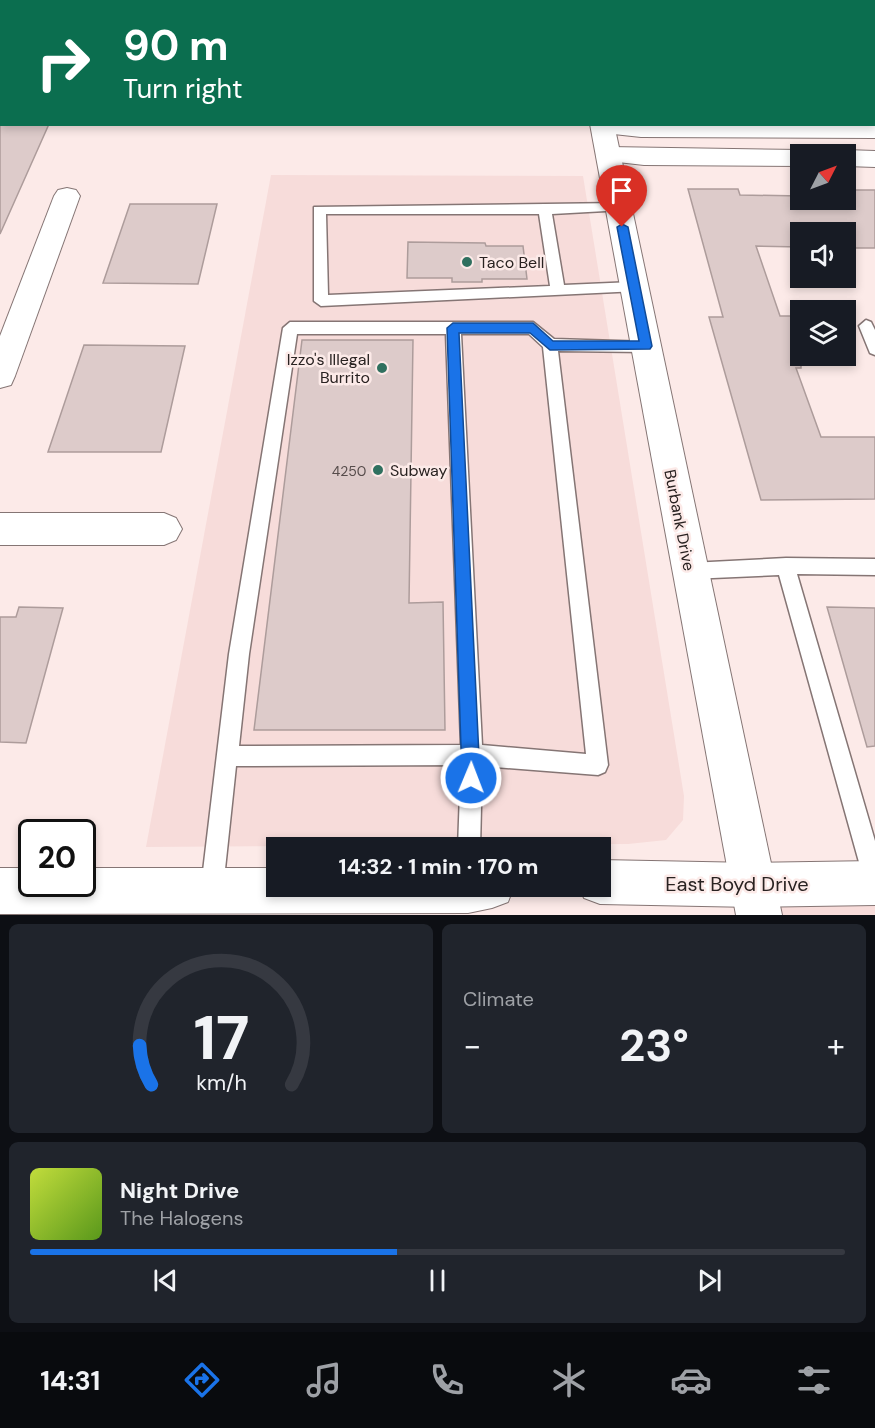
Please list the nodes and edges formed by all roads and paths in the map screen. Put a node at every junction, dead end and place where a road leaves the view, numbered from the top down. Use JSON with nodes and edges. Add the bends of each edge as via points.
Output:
{"nodes":[{"id":1,"x":602,"y":126,"type":"edge"},
{"id":2,"x":687,"y":127,"type":"edge"},
{"id":3,"x":776,"y":128,"type":"edge"},
{"id":4,"x":860,"y":129,"type":"edge"},
{"id":5,"x":609,"y":155,"type":"junction"},
{"id":6,"x":790,"y":158,"type":"edge"},
{"id":7,"x":856,"y":158,"type":"edge"},
{"id":8,"x":875,"y":159,"type":"edge"},
{"id":9,"x":67,"y":196,"type":"dead end"},
{"id":10,"x":619,"y":207,"type":"junction"},
{"id":11,"x":546,"y":210,"type":"junction"},
{"id":12,"x":633,"y":287,"type":"junction"},
{"id":13,"x":558,"y":291,"type":"junction"},
{"id":14,"x":0,"y":295,"type":"edge"},
{"id":15,"x":29,"y":295,"type":"junction"},
{"id":16,"x":866,"y":326,"type":"dead end"},
{"id":17,"x":453,"y":328,"type":"junction"},
{"id":18,"x":550,"y":345,"type":"junction"},
{"id":19,"x":646,"y":346,"type":"junction"},
{"id":20,"x":875,"y":349,"type":"edge"},
{"id":21,"x":0,"y":376,"type":"edge"},
{"id":22,"x":0,"y":529,"type":"edge"},
{"id":23,"x":164,"y":529,"type":"dead end"},
{"id":24,"x":786,"y":566,"type":"junction"},
{"id":25,"x":875,"y":567,"type":"edge"},
{"id":26,"x":690,"y":571,"type":"junction"},
{"id":27,"x":472,"y":755,"type":"junction"},
{"id":28,"x":227,"y":756,"type":"junction"},
{"id":29,"x":473,"y":837,"type":"edge"},
{"id":30,"x":875,"y":881,"type":"edge"},
{"id":31,"x":611,"y":883,"type":"edge"},
{"id":32,"x":0,"y":891,"type":"edge"},
{"id":33,"x":212,"y":891,"type":"junction"},
{"id":34,"x":349,"y":897,"type":"edge"},
{"id":35,"x":756,"y":900,"type":"edge"},
{"id":36,"x":310,"y":903,"type":"edge"}],
"edges":[{"from":1,"to":2,"type":"street"},
{"from":1,"to":5,"type":"street","name":"Burbank Drive"},
{"from":2,"to":3,"type":"street"},
{"from":3,"to":4,"type":"street"},
{"from":5,"to":6,"type":"street"},
{"from":5,"to":10,"type":"street","name":"Burbank Drive"},
{"from":7,"to":8,"type":"street"},
{"from":9,"to":15,"type":"street"},
{"from":10,"to":11,"type":"lane"},
{"from":10,"to":12,"type":"street","name":"Burbank Drive"},
{"from":11,"to":13,"type":"lane"},
{"from":11,"to":13,"type":"lane","via":[[319,210],[321,301]]},
{"from":12,"to":13,"type":"lane"},
{"from":12,"to":19,"type":"street","name":"Burbank Drive"},
{"from":14,"to":15,"type":"street"},
{"from":15,"to":21,"type":"street"},
{"from":16,"to":20,"type":"lane"},
{"from":17,"to":18,"type":"lane","via":[[533,328]]},
{"from":17,"to":27,"type":"lane"},
{"from":17,"to":28,"type":"lane","via":[[290,328]]},
{"from":18,"to":19,"type":"lane"},
{"from":18,"to":27,"type":"lane","via":[[598,765]]},
{"from":19,"to":26,"type":"street","name":"Burbank Drive"},
{"from":22,"to":23,"type":"street"},
{"from":24,"to":25,"type":"lane"},
{"from":24,"to":26,"type":"lane"},
{"from":24,"to":30,"type":"lane"},
{"from":26,"to":35,"type":"street","name":"Burbank Drive"},
{"from":27,"to":28,"type":"lane"},
{"from":27,"to":29,"type":"lane"},
{"from":28,"to":33,"type":"lane"},
{"from":30,"to":35,"type":"street","name":"East Boyd Drive"},
{"from":31,"to":35,"type":"street","name":"East Boyd Drive"},
{"from":32,"to":33,"type":"street"},
{"from":33,"to":36,"type":"street"},
{"from":34,"to":36,"type":"street"}]}
